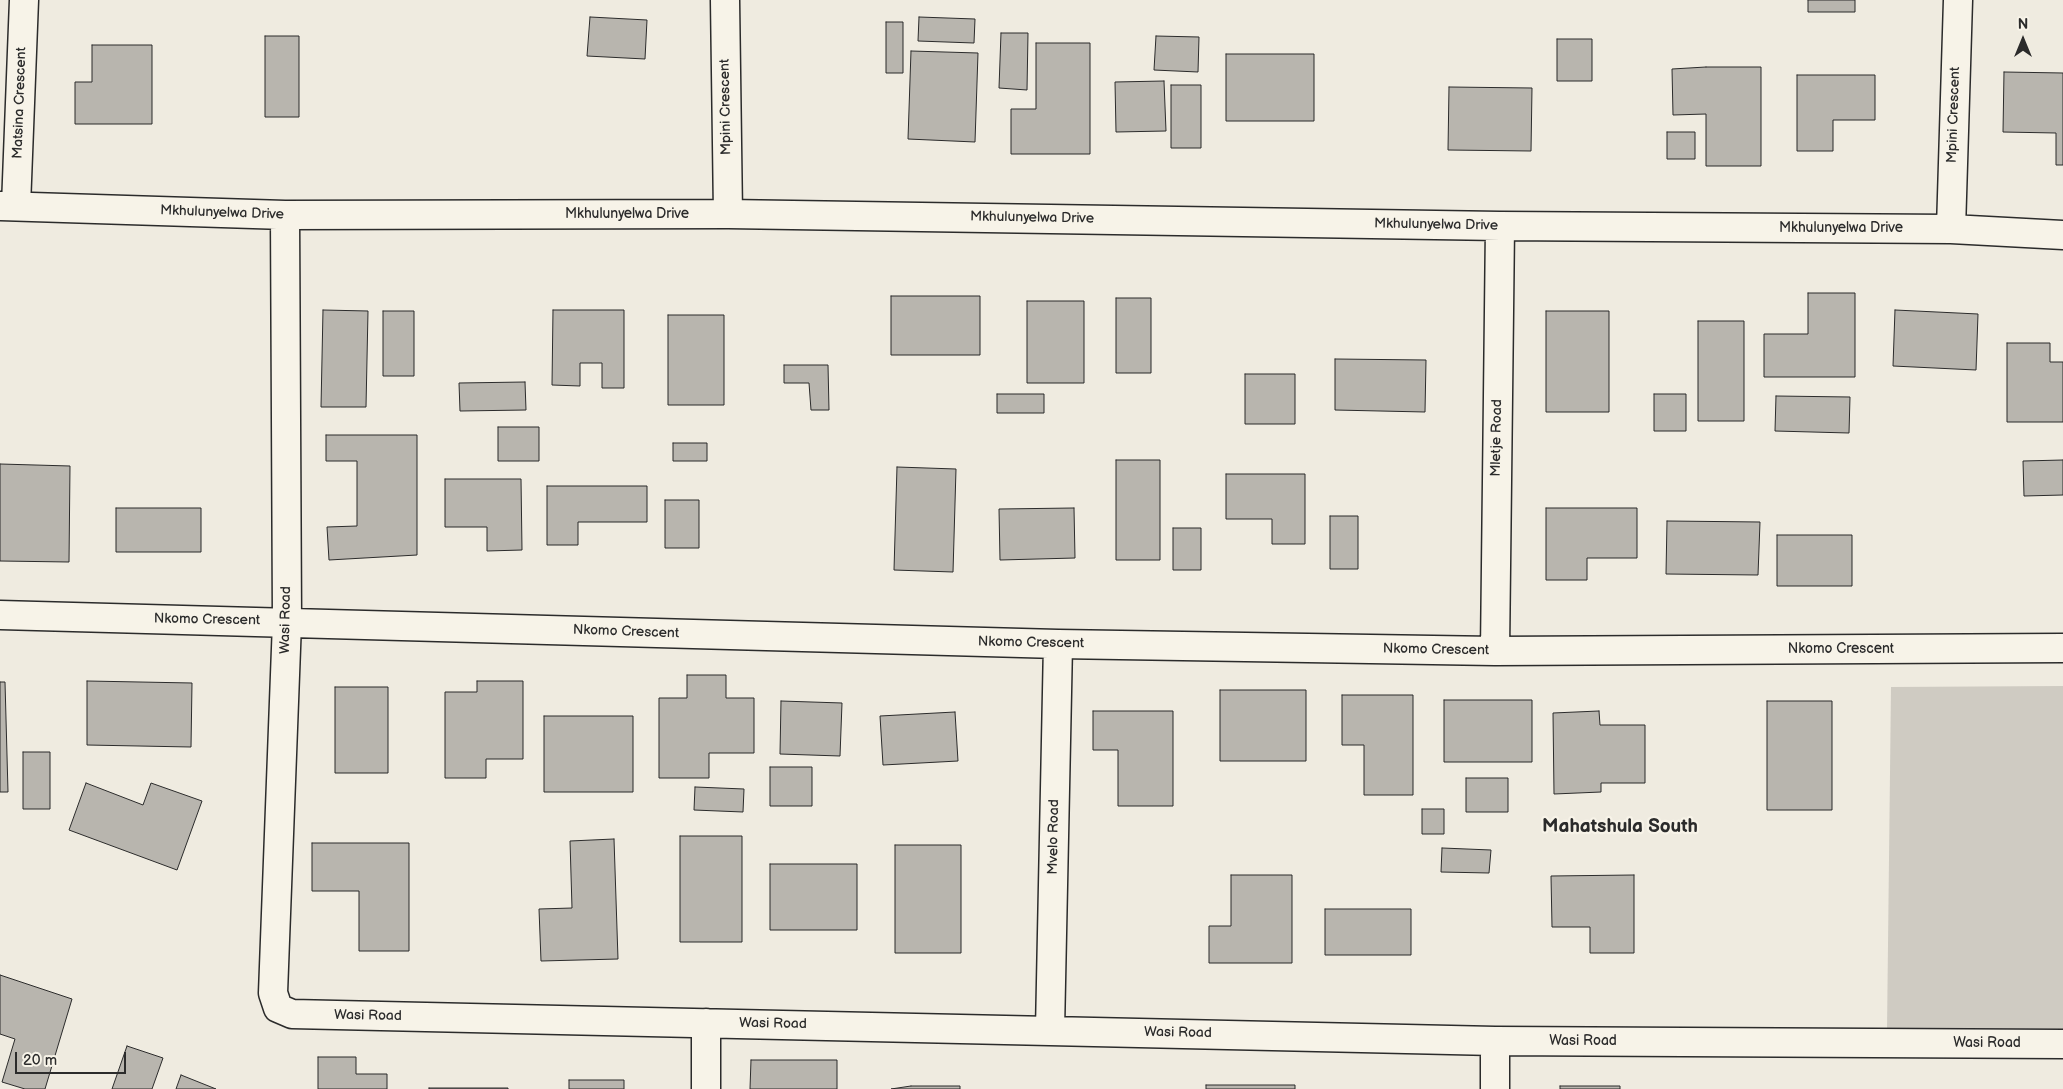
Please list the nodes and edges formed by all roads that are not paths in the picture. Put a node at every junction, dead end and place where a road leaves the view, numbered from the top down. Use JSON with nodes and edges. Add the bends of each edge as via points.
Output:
{"nodes":[{"id":1,"x":24,"y":0,"type":"edge"},
{"id":2,"x":725,"y":0,"type":"edge"},
{"id":3,"x":1958,"y":0,"type":"edge"},
{"id":4,"x":8,"y":206,"type":"edge"},
{"id":5,"x":728,"y":214,"type":"junction"},
{"id":6,"x":285,"y":215,"type":"junction"},
{"id":7,"x":1500,"y":226,"type":"junction"},
{"id":8,"x":1951,"y":229,"type":"junction"},
{"id":9,"x":2063,"y":235,"type":"edge"},
{"id":10,"x":0,"y":615,"type":"edge"},
{"id":11,"x":287,"y":622,"type":"junction"},
{"id":12,"x":1058,"y":644,"type":"junction"},
{"id":13,"x":2063,"y":648,"type":"edge"},
{"id":14,"x":1495,"y":651,"type":"junction"},
{"id":15,"x":706,"y":1023,"type":"junction"},
{"id":16,"x":1050,"y":1030,"type":"junction"},
{"id":17,"x":1495,"y":1041,"type":"junction"},
{"id":18,"x":2063,"y":1044,"type":"edge"},
{"id":19,"x":706,"y":1089,"type":"edge"},
{"id":20,"x":1495,"y":1089,"type":"edge"}],
"edges":[{"from":1,"to":4,"type":"street","name":"Matsina Crescent"},
{"from":2,"to":5,"type":"street","name":"Mpini Crescent"},
{"from":3,"to":8,"type":"street","name":"Mpini Crescent"},
{"from":4,"to":6,"type":"street","name":"Mkhulunyelwa Drive"},
{"from":5,"to":6,"type":"street","name":"Mkhulunyelwa Drive"},
{"from":5,"to":7,"type":"street","name":"Mkhulunyelwa Drive"},
{"from":6,"to":11,"type":"street","name":"Wasi Road"},
{"from":7,"to":8,"type":"street","name":"Mkhulunyelwa Drive"},
{"from":7,"to":14,"type":"street","name":"Mletje Road"},
{"from":8,"to":9,"type":"street","name":"Mkhulunyelwa Drive"},
{"from":10,"to":11,"type":"street","name":"Nkomo Crescent"},
{"from":11,"to":12,"type":"street","name":"Nkomo Crescent"},
{"from":11,"to":15,"type":"street","name":"Wasi Road","via":[[273,993],[278,1008],[292,1014]]},
{"from":12,"to":14,"type":"street","name":"Nkomo Crescent"},
{"from":12,"to":16,"type":"street","name":"Mvelo Road"},
{"from":13,"to":14,"type":"street","name":"Nkomo Crescent"},
{"from":15,"to":16,"type":"street","name":"Wasi Road"},
{"from":15,"to":19,"type":"street"},
{"from":16,"to":17,"type":"street","name":"Wasi Road"},
{"from":17,"to":18,"type":"street","name":"Wasi Road"},
{"from":17,"to":20,"type":"street"}]}
